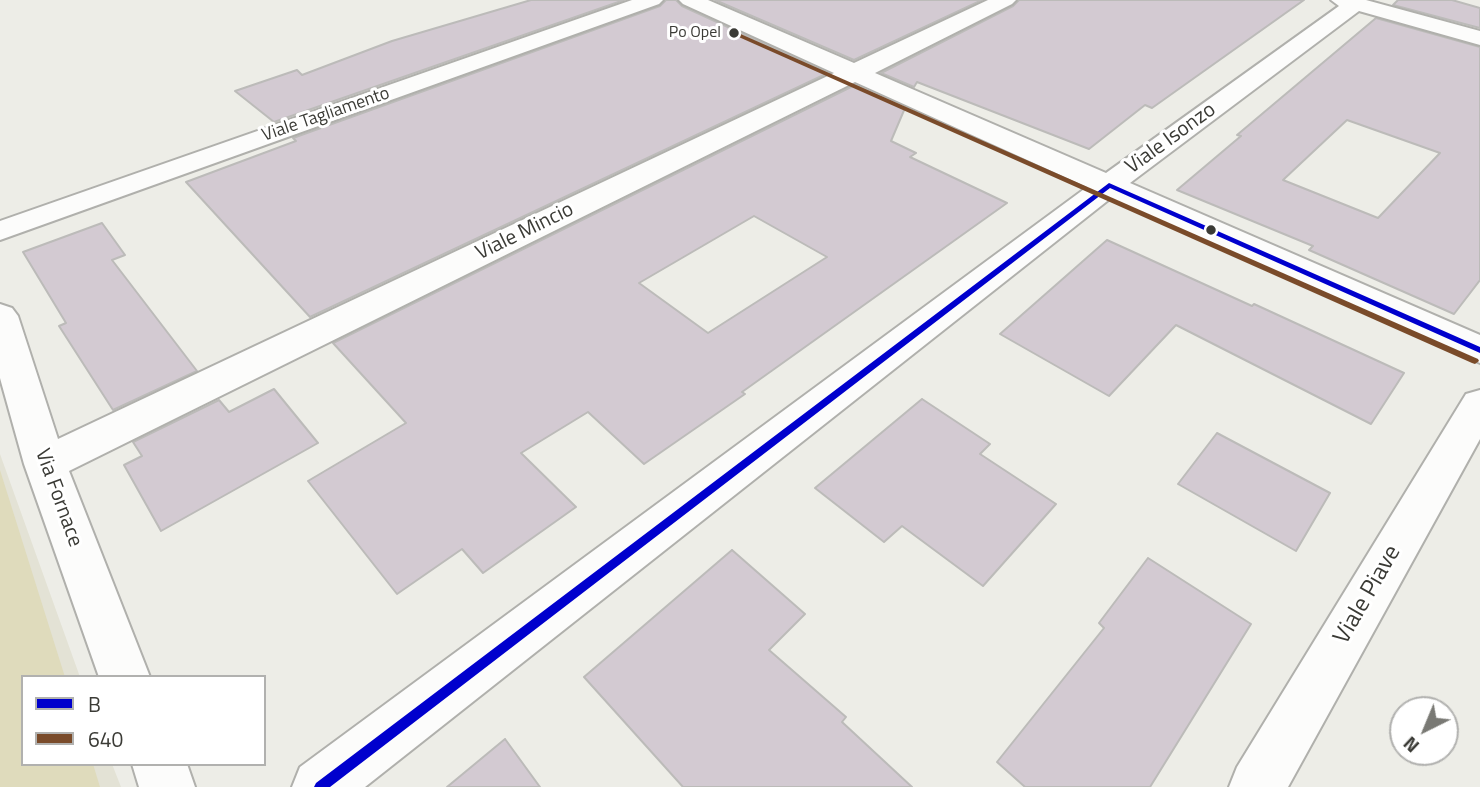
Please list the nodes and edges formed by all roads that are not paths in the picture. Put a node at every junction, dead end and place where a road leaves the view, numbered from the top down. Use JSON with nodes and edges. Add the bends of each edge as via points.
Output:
{"nodes":[{"id":1,"x":652,"y":0,"type":"edge"},
{"id":2,"x":690,"y":0,"type":"edge"},
{"id":3,"x":1005,"y":0,"type":"edge"},
{"id":4,"x":1349,"y":2,"type":"edge"},
{"id":5,"x":1480,"y":38,"type":"edge"},
{"id":6,"x":853,"y":73,"type":"junction"},
{"id":7,"x":1109,"y":185,"type":"junction"},
{"id":8,"x":0,"y":230,"type":"edge"},
{"id":9,"x":0,"y":316,"type":"edge"},
{"id":10,"x":1480,"y":349,"type":"edge"},
{"id":11,"x":1480,"y":404,"type":"edge"},
{"id":12,"x":45,"y":464,"type":"junction"},
{"id":13,"x":124,"y":675,"type":"edge"},
{"id":14,"x":160,"y":766,"type":"edge"},
{"id":15,"x":167,"y":787,"type":"edge"},
{"id":16,"x":320,"y":787,"type":"edge"},
{"id":17,"x":1257,"y":787,"type":"edge"}],
"edges":[{"from":1,"to":8,"type":"street","name":"Viale Tagliamento"},
{"from":2,"to":6,"type":"street"},
{"from":3,"to":6,"type":"street","name":"Viale Mincio"},
{"from":4,"to":5,"type":"street"},
{"from":4,"to":7,"type":"street","name":"Viale Isonzo"},
{"from":6,"to":7,"type":"street"},
{"from":6,"to":12,"type":"street","name":"Viale Mincio"},
{"from":7,"to":10,"type":"street"},
{"from":7,"to":16,"type":"street","name":"Viale Isonzo"},
{"from":9,"to":12,"type":"street","name":"Via Fornace"},
{"from":11,"to":17,"type":"street","name":"Viale Piave"},
{"from":12,"to":13,"type":"street","name":"Via Fornace"},
{"from":14,"to":15,"type":"street"}]}
